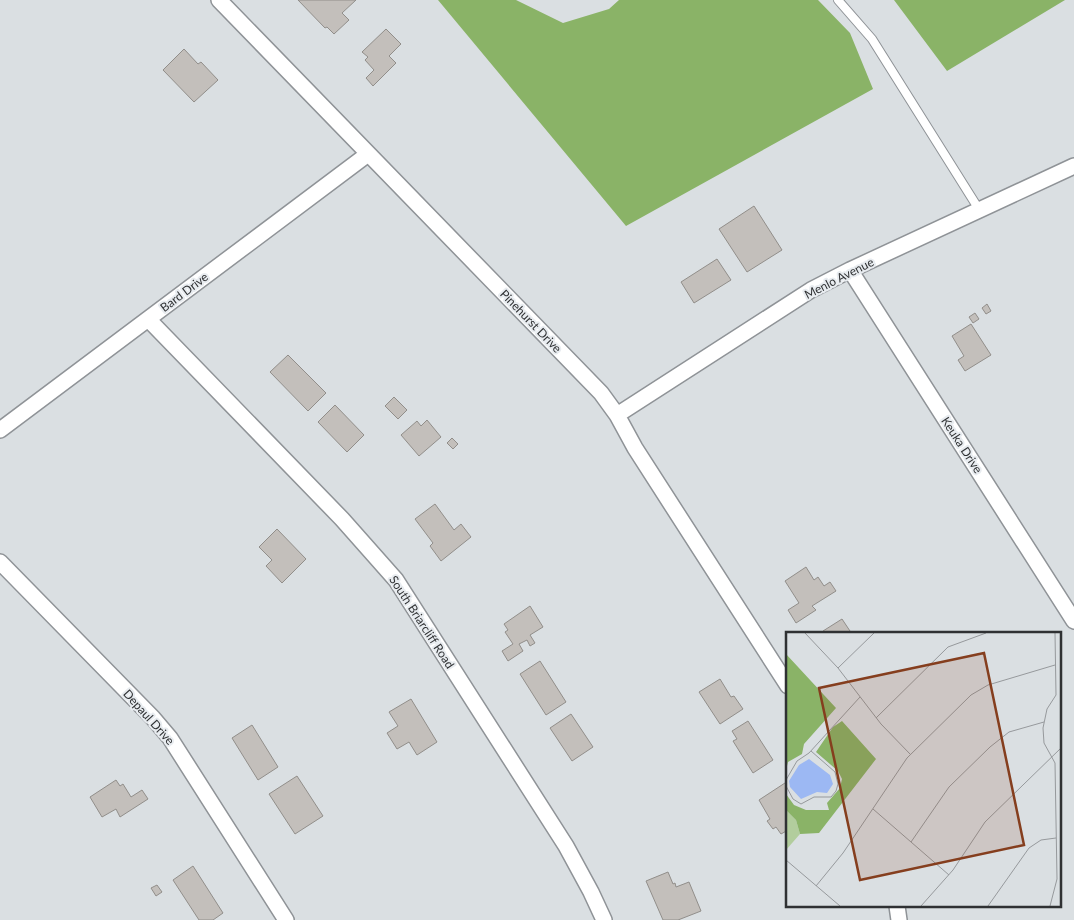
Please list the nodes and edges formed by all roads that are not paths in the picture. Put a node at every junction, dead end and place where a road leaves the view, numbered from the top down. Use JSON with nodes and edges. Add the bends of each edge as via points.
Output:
{"nodes":[{"id":1,"x":218,"y":0,"type":"edge"},
{"id":2,"x":838,"y":0,"type":"edge"},
{"id":3,"x":368,"y":154,"type":"junction"},
{"id":4,"x":1074,"y":166,"type":"edge"},
{"id":5,"x":980,"y":211,"type":"junction"},
{"id":6,"x":850,"y":270,"type":"junction"},
{"id":7,"x":148,"y":319,"type":"junction"},
{"id":8,"x":617,"y":415,"type":"junction"},
{"id":9,"x":0,"y":430,"type":"edge"},
{"id":10,"x":0,"y":562,"type":"edge"},
{"id":11,"x":1074,"y":621,"type":"edge"},
{"id":12,"x":786,"y":683,"type":"edge"},
{"id":13,"x":286,"y":920,"type":"edge"},
{"id":14,"x":604,"y":920,"type":"edge"}],
"edges":[{"from":1,"to":3,"type":"street","name":"Pinehurst Drive"},
{"from":2,"to":5,"type":"lane","via":[[872,39]]},
{"from":3,"to":7,"type":"street","name":"Bard Drive"},
{"from":3,"to":8,"type":"street","name":"Pinehurst Drive","via":[[601,392]]},
{"from":4,"to":5,"type":"street","name":"Menlo Avenue"},
{"from":5,"to":6,"type":"street","name":"Menlo Avenue"},
{"from":6,"to":8,"type":"street","name":"Menlo Avenue","via":[[811,290]]},
{"from":6,"to":11,"type":"street","name":"Keuka Drive"},
{"from":7,"to":9,"type":"street","name":"Bard Drive"},
{"from":7,"to":14,"type":"street","name":"South Briarcliff Road","via":[[342,519],[396,580],[566,846]]},
{"from":8,"to":12,"type":"street","name":"Pinehurst Drive"},
{"from":10,"to":13,"type":"street","name":"Depaul Drive","via":[[170,738]]}]}
